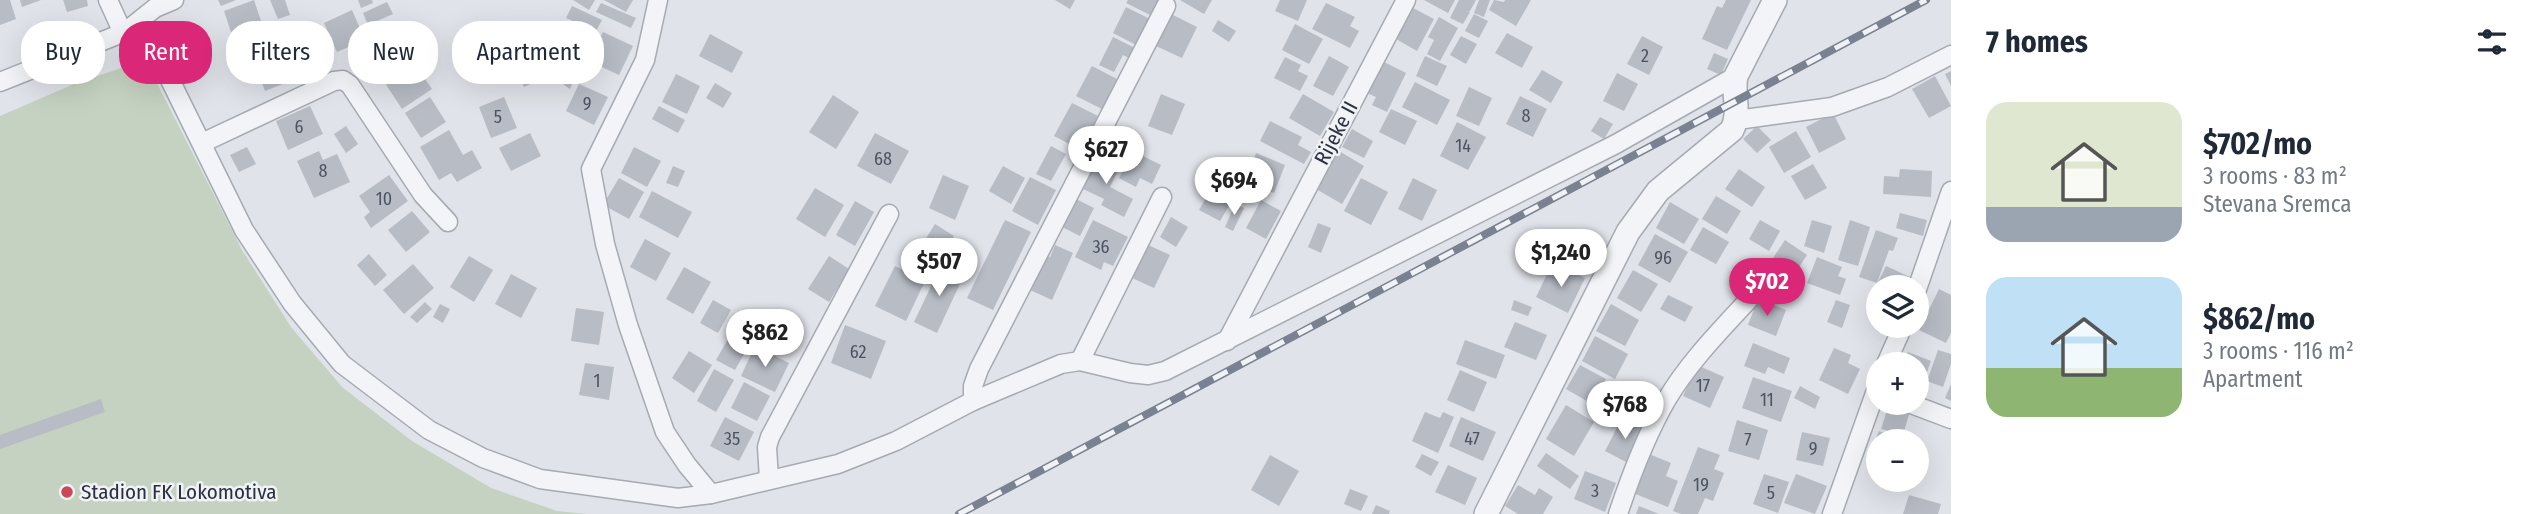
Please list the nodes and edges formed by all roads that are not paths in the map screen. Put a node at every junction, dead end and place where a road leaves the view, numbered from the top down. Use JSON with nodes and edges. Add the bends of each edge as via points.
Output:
{"nodes":[{"id":1,"x":108,"y":0,"type":"edge"},
{"id":2,"x":174,"y":0,"type":"edge"},
{"id":3,"x":659,"y":0,"type":"edge"},
{"id":4,"x":1406,"y":0,"type":"edge"},
{"id":5,"x":1776,"y":0,"type":"edge"},
{"id":6,"x":1166,"y":6,"type":"dead end"},
{"id":7,"x":141,"y":21,"type":"edge"},
{"id":8,"x":119,"y":24,"type":"edge"},
{"id":9,"x":119,"y":35,"type":"edge"},
{"id":10,"x":1951,"y":55,"type":"edge"},
{"id":11,"x":1735,"y":76,"type":"junction"},
{"id":12,"x":0,"y":82,"type":"edge"},
{"id":13,"x":172,"y":84,"type":"edge"},
{"id":14,"x":1737,"y":120,"type":"junction"},
{"id":15,"x":202,"y":143,"type":"junction"},
{"id":16,"x":1951,"y":191,"type":"edge"},
{"id":17,"x":1162,"y":197,"type":"dead end"},
{"id":18,"x":888,"y":214,"type":"dead end"},
{"id":19,"x":448,"y":222,"type":"dead end"},
{"id":20,"x":1922,"y":275,"type":"edge"},
{"id":21,"x":1761,"y":286,"type":"dead end"},
{"id":22,"x":1227,"y":341,"type":"junction"},
{"id":23,"x":1080,"y":361,"type":"junction"},
{"id":24,"x":973,"y":401,"type":"junction"},
{"id":25,"x":1929,"y":411,"type":"edge"},
{"id":26,"x":1868,"y":415,"type":"edge"},
{"id":27,"x":1951,"y":419,"type":"edge"},
{"id":28,"x":769,"y":479,"type":"junction"},
{"id":29,"x":712,"y":494,"type":"junction"},
{"id":30,"x":1486,"y":514,"type":"edge"},
{"id":31,"x":1618,"y":514,"type":"edge"},
{"id":32,"x":1832,"y":514,"type":"edge"}],
"edges":[{"from":1,"to":8,"type":"street"},
{"from":2,"to":7,"type":"street"},
{"from":3,"to":29,"type":"street","via":[[645,60],[591,169],[605,244],[665,432]]},
{"from":4,"to":22,"type":"street","name":"Rijeke II"},
{"from":5,"to":11,"type":"street"},
{"from":6,"to":24,"type":"street","via":[[979,369]]},
{"from":9,"to":12,"type":"street"},
{"from":10,"to":14,"type":"street","via":[[1888,87],[1832,107]]},
{"from":11,"to":14,"type":"street"},
{"from":11,"to":22,"type":"street","via":[[1616,144]]},
{"from":13,"to":15,"type":"street"},
{"from":14,"to":30,"type":"street","via":[[1725,138],[1658,191],[1628,232]]},
{"from":15,"to":19,"type":"street","via":[[343,80],[423,195]]},
{"from":15,"to":29,"type":"street","via":[[244,230],[292,303],[342,364],[429,430],[483,458],[540,479],[677,498]]},
{"from":16,"to":20,"type":"street"},
{"from":17,"to":23,"type":"street"},
{"from":18,"to":28,"type":"street","via":[[770,437]]},
{"from":21,"to":31,"type":"street","via":[[1687,370],[1667,400],[1633,469]]},
{"from":22,"to":23,"type":"street","via":[[1148,375]]},
{"from":23,"to":24,"type":"street","via":[[1061,364]]},
{"from":24,"to":28,"type":"street","via":[[896,441],[838,464]]},
{"from":25,"to":27,"type":"street"},
{"from":26,"to":32,"type":"street"},
{"from":28,"to":29,"type":"street"}]}
